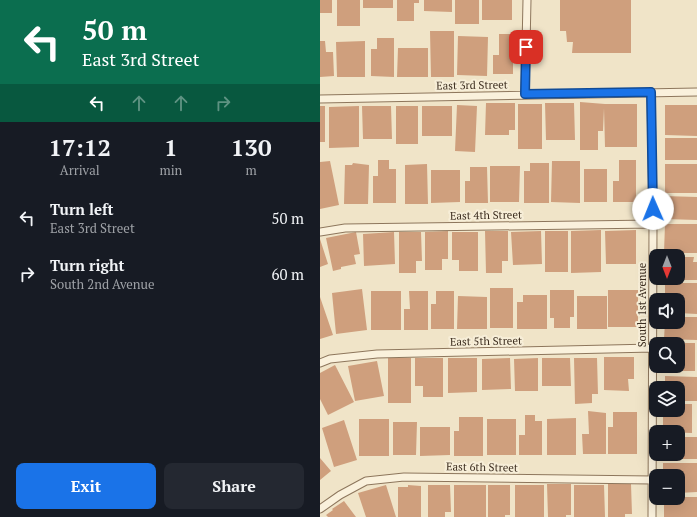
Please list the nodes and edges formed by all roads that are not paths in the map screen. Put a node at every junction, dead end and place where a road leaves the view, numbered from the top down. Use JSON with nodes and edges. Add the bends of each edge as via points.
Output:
{"nodes":[{"id":1,"x":527,"y":0,"type":"edge"},
{"id":2,"x":651,"y":92,"type":"junction"},
{"id":3,"x":697,"y":92,"type":"edge"},
{"id":4,"x":525,"y":94,"type":"junction"},
{"id":5,"x":320,"y":99,"type":"edge"},
{"id":6,"x":653,"y":224,"type":"junction"},
{"id":7,"x":320,"y":232,"type":"edge"},
{"id":8,"x":653,"y":337,"type":"edge"},
{"id":9,"x":649,"y":348,"type":"edge"},
{"id":10,"x":320,"y":364,"type":"edge"},
{"id":11,"x":653,"y":373,"type":"edge"},
{"id":12,"x":652,"y":469,"type":"edge"},
{"id":13,"x":649,"y":480,"type":"edge"},
{"id":14,"x":652,"y":505,"type":"edge"},
{"id":15,"x":320,"y":509,"type":"edge"},
{"id":16,"x":652,"y":517,"type":"edge"}],
"edges":[{"from":1,"to":4,"type":"lane"},
{"from":2,"to":3,"type":"lane","name":"East 3rd Street"},
{"from":2,"to":4,"type":"lane","name":"East 3rd Street"},
{"from":2,"to":6,"type":"lane","name":"South 1st Avenue"},
{"from":4,"to":5,"type":"lane","name":"East 3rd Street"},
{"from":6,"to":7,"type":"lane","name":"East 4th Street","via":[[345,228]]},
{"from":6,"to":8,"type":"lane","name":"South 1st Avenue"},
{"from":9,"to":10,"type":"lane","name":"East 5th Street","via":[[377,354],[330,359]]},
{"from":11,"to":12,"type":"lane","name":"South 1st Avenue"},
{"from":13,"to":15,"type":"lane","name":"East 6th Street","via":[[404,476],[366,481]]},
{"from":14,"to":16,"type":"lane","name":"South 1st Avenue"}]}
